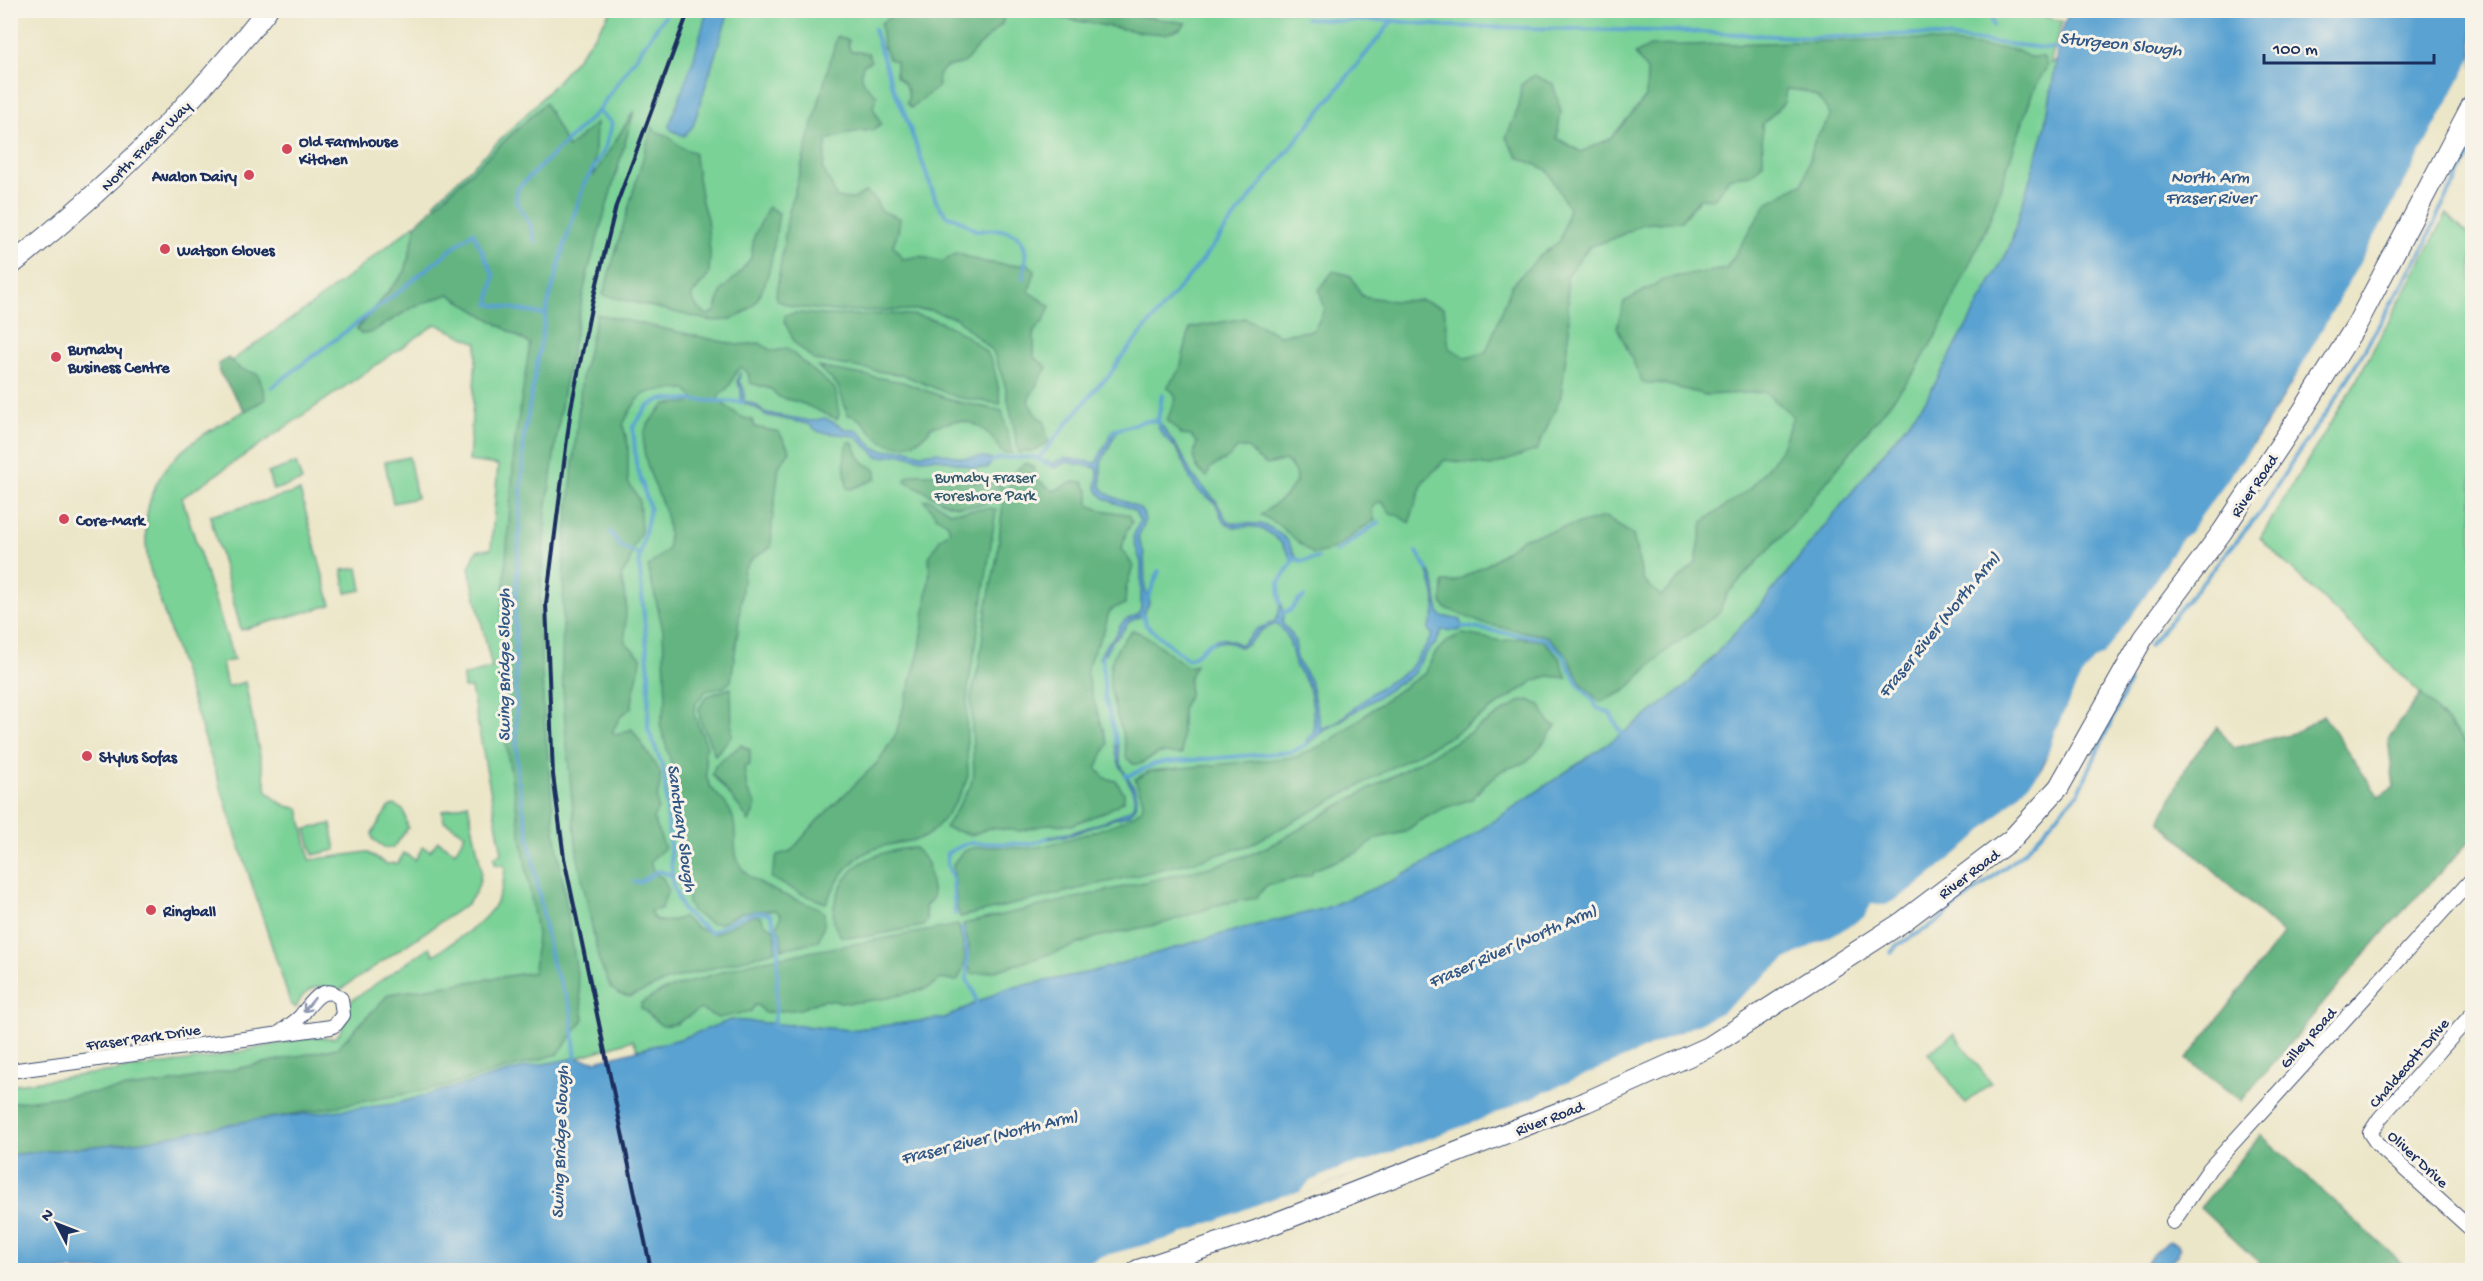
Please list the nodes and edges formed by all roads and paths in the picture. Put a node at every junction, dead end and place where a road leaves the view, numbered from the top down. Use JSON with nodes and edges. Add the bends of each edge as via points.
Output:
{"nodes":[{"id":1,"x":267,"y":10,"type":"edge"},
{"id":2,"x":2472,"y":105,"type":"edge"},
{"id":3,"x":10,"y":266,"type":"edge"},
{"id":4,"x":2472,"y":879,"type":"edge"},
{"id":5,"x":2472,"y":1014,"type":"edge"},
{"id":6,"x":281,"y":1032,"type":"dead end"},
{"id":7,"x":10,"y":1071,"type":"edge"},
{"id":8,"x":2370,"y":1133,"type":"joint"},
{"id":9,"x":2173,"y":1222,"type":"dead end"},
{"id":10,"x":2472,"y":1230,"type":"edge"},
{"id":11,"x":1138,"y":1270,"type":"edge"}],
"edges":[{"from":1,"to":3,"type":"street","name":"North Fraser Way","via":[[148,146]]},
{"from":2,"to":11,"type":"street","name":"River Road","via":[[2357,324],[2302,412],[2222,532],[2143,638],[2059,786],[2012,839],[1901,923],[1709,1047],[1564,1111],[1255,1231]]},
{"from":4,"to":9,"type":"street","name":"Gilley Road","via":[[2210,1168]]},
{"from":5,"to":8,"type":"street","name":"Chaldecott Drive"},
{"from":6,"to":7,"type":"street","name":"Fraser Park Drive"},
{"from":8,"to":10,"type":"street","name":"Oliver Drive","via":[[2378,1145]]}]}
